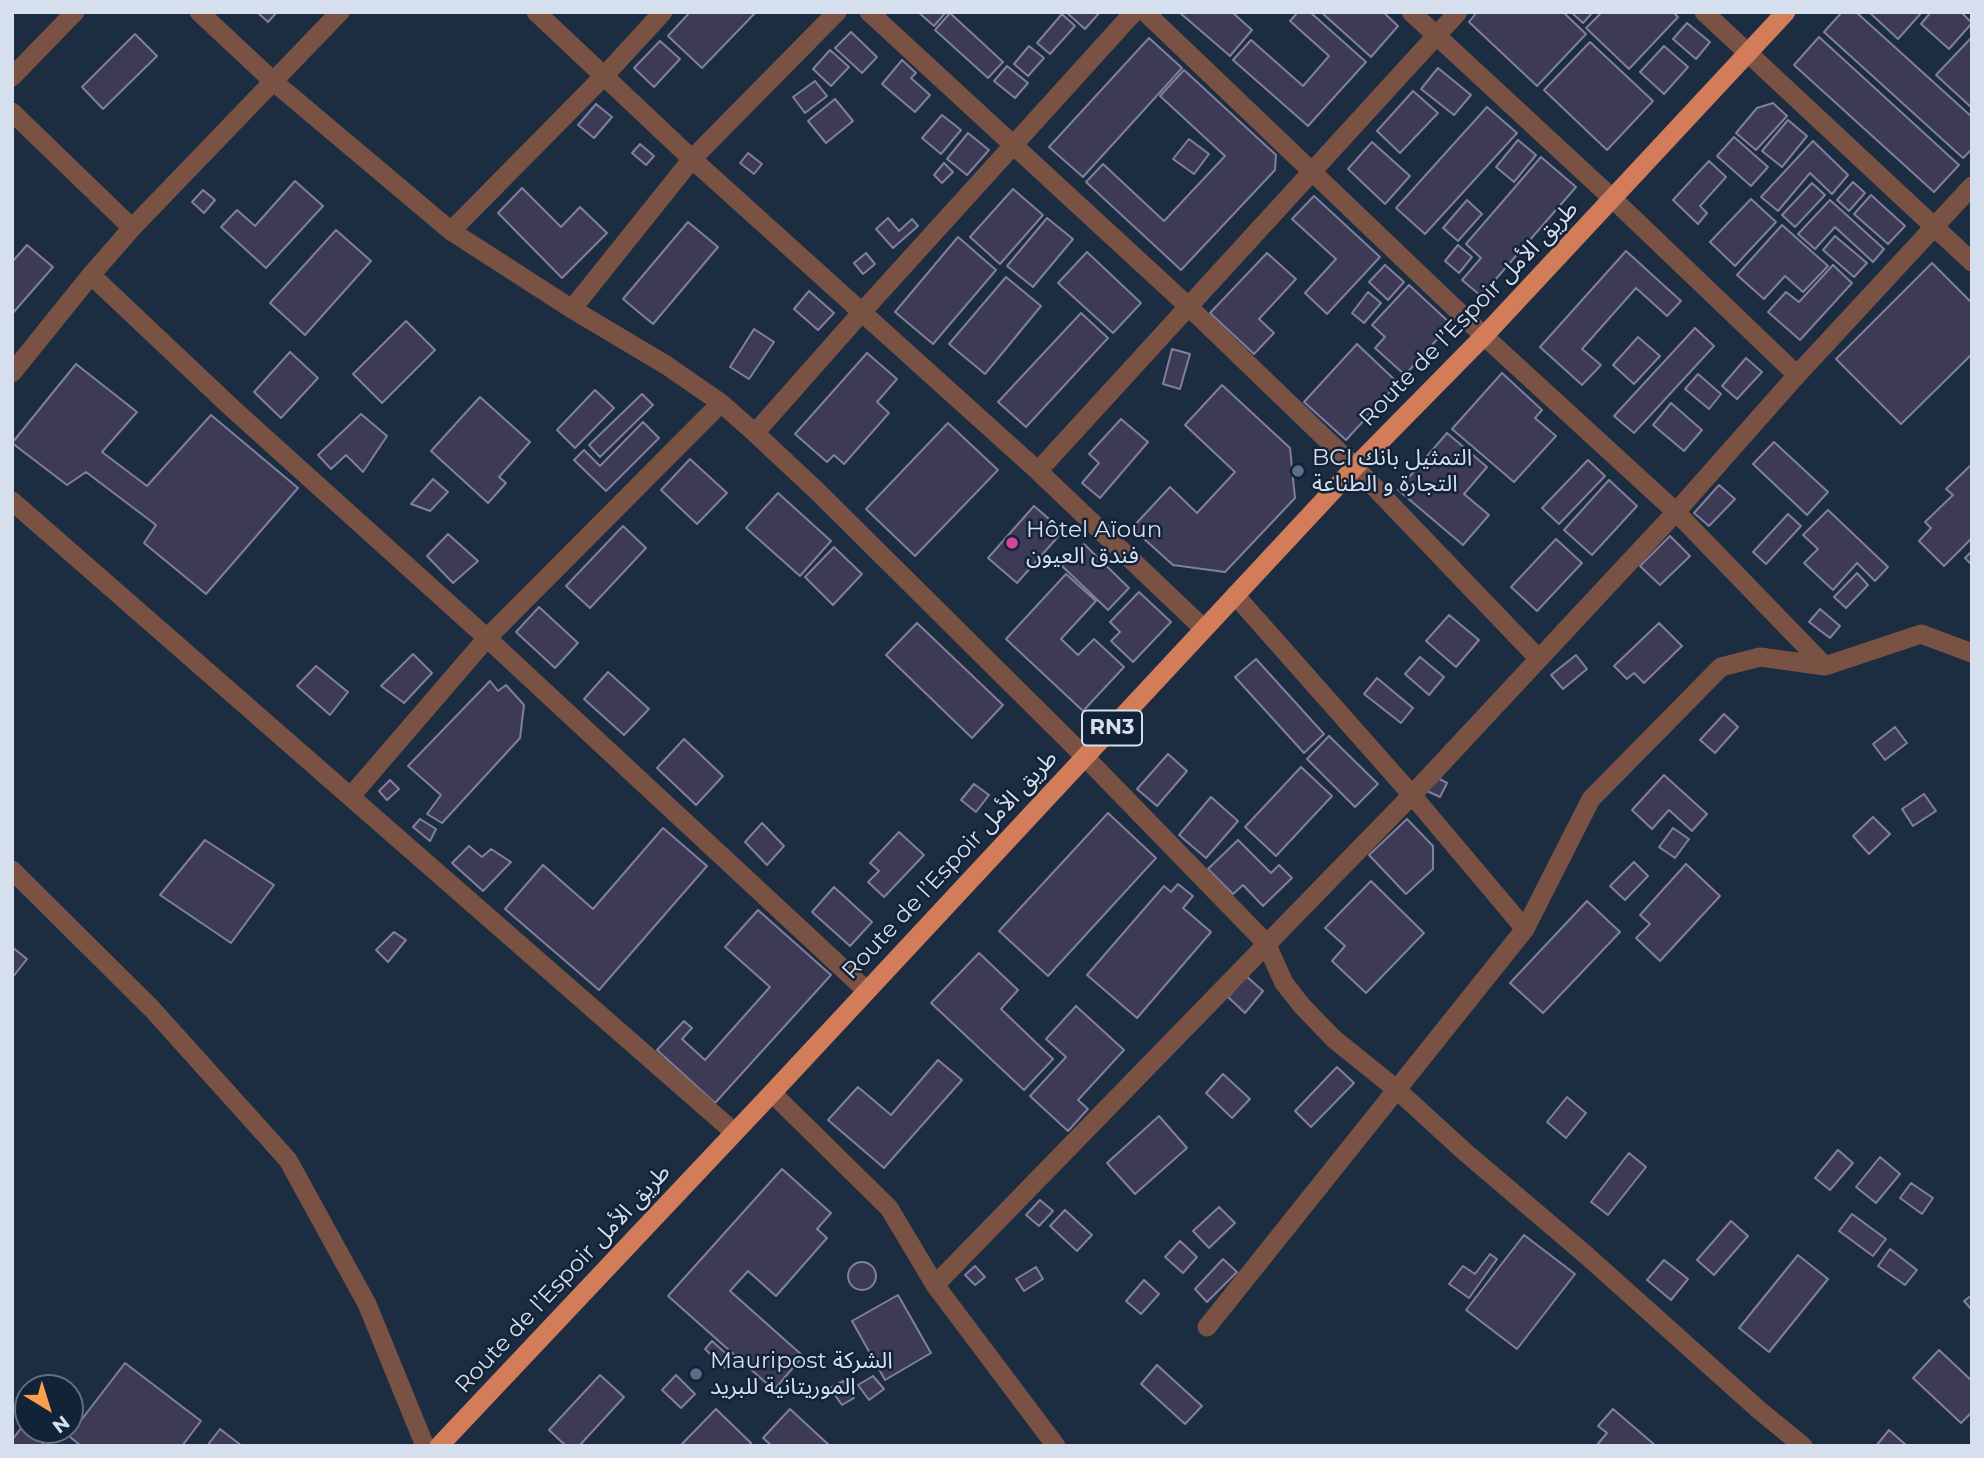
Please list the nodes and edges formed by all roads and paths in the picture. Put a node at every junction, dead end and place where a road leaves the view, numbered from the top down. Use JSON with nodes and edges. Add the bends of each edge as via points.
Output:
{"nodes":[{"id":1,"x":75,"y":12,"type":"edge"},
{"id":2,"x":199,"y":12,"type":"edge"},
{"id":3,"x":340,"y":12,"type":"edge"},
{"id":4,"x":536,"y":12,"type":"edge"},
{"id":5,"x":663,"y":12,"type":"edge"},
{"id":6,"x":837,"y":12,"type":"edge"},
{"id":7,"x":869,"y":12,"type":"edge"},
{"id":8,"x":1133,"y":12,"type":"edge"},
{"id":9,"x":1145,"y":12,"type":"edge"},
{"id":10,"x":1411,"y":12,"type":"edge"},
{"id":11,"x":1458,"y":12,"type":"edge"},
{"id":12,"x":1704,"y":12,"type":"edge"},
{"id":13,"x":1786,"y":12,"type":"edge"},
{"id":14,"x":1437,"y":36,"type":"junction"},
{"id":15,"x":1747,"y":55,"type":"junction"},
{"id":16,"x":605,"y":75,"type":"junction"},
{"id":17,"x":12,"y":77,"type":"edge"},
{"id":18,"x":274,"y":82,"type":"junction"},
{"id":19,"x":12,"y":112,"type":"edge"},
{"id":20,"x":1013,"y":145,"type":"junction"},
{"id":21,"x":692,"y":159,"type":"junction"},
{"id":22,"x":1312,"y":172,"type":"junction"},
{"id":23,"x":1972,"y":186,"type":"edge"},
{"id":24,"x":1613,"y":199,"type":"junction"},
{"id":25,"x":1935,"y":227,"type":"junction"},
{"id":26,"x":132,"y":228,"type":"junction"},
{"id":27,"x":451,"y":231,"type":"junction"},
{"id":28,"x":1972,"y":262,"type":"edge"},
{"id":29,"x":91,"y":275,"type":"junction"},
{"id":30,"x":1189,"y":307,"type":"junction"},
{"id":31,"x":572,"y":309,"type":"junction"},
{"id":32,"x":862,"y":312,"type":"junction"},
{"id":33,"x":1484,"y":336,"type":"junction"},
{"id":34,"x":12,"y":373,"type":"edge"},
{"id":35,"x":1797,"y":375,"type":"junction"},
{"id":36,"x":720,"y":403,"type":"junction"},
{"id":37,"x":755,"y":433,"type":"junction"},
{"id":38,"x":1355,"y":467,"type":"junction"},
{"id":39,"x":1038,"y":471,"type":"junction"},
{"id":40,"x":12,"y":501,"type":"edge"},
{"id":41,"x":1676,"y":512,"type":"junction"},
{"id":42,"x":1235,"y":595,"type":"junction"},
{"id":43,"x":1204,"y":629,"type":"junction"},
{"id":44,"x":487,"y":638,"type":"junction"},
{"id":45,"x":1972,"y":653,"type":"edge"},
{"id":46,"x":1539,"y":659,"type":"junction"},
{"id":47,"x":1825,"y":666,"type":"junction"},
{"id":48,"x":1085,"y":757,"type":"junction"},
{"id":49,"x":1412,"y":795,"type":"junction"},
{"id":50,"x":351,"y":796,"type":"junction"},
{"id":51,"x":12,"y":870,"type":"edge"},
{"id":52,"x":1525,"y":929,"type":"junction"},
{"id":53,"x":1266,"y":943,"type":"junction"},
{"id":54,"x":867,"y":991,"type":"junction"},
{"id":55,"x":1396,"y":1089,"type":"junction"},
{"id":56,"x":772,"y":1093,"type":"junction"},
{"id":57,"x":734,"y":1132,"type":"junction"},
{"id":58,"x":935,"y":1284,"type":"junction"},
{"id":59,"x":1207,"y":1327,"type":"dead end"},
{"id":60,"x":425,"y":1446,"type":"edge"},
{"id":61,"x":439,"y":1446,"type":"edge"},
{"id":62,"x":1056,"y":1446,"type":"edge"},
{"id":63,"x":1803,"y":1446,"type":"edge"}],
"edges":[{"from":1,"to":17,"type":"street"},
{"from":2,"to":18,"type":"street"},
{"from":3,"to":18,"type":"street"},
{"from":4,"to":16,"type":"street"},
{"from":5,"to":16,"type":"street"},
{"from":6,"to":21,"type":"street"},
{"from":7,"to":20,"type":"street"},
{"from":8,"to":20,"type":"street"},
{"from":9,"to":22,"type":"street"},
{"from":10,"to":14,"type":"street"},
{"from":11,"to":14,"type":"street"},
{"from":12,"to":15,"type":"street"},
{"from":13,"to":15,"type":"highway","name":"Route de l’Espoir طريق الأمل","number":"RN3"},
{"from":14,"to":22,"type":"street"},
{"from":14,"to":24,"type":"street"},
{"from":15,"to":24,"type":"highway","name":"Route de l’Espoir طريق الأمل","number":"RN3"},
{"from":15,"to":25,"type":"street"},
{"from":16,"to":21,"type":"street"},
{"from":16,"to":27,"type":"street"},
{"from":18,"to":26,"type":"street"},
{"from":18,"to":27,"type":"street"},
{"from":19,"to":26,"type":"street"},
{"from":20,"to":30,"type":"street"},
{"from":20,"to":32,"type":"street"},
{"from":21,"to":31,"type":"street"},
{"from":21,"to":32,"type":"street"},
{"from":22,"to":30,"type":"street"},
{"from":22,"to":33,"type":"street"},
{"from":23,"to":25,"type":"street"},
{"from":24,"to":33,"type":"highway","name":"Route de l’Espoir طريق الأمل","number":"RN3"},
{"from":24,"to":35,"type":"street"},
{"from":25,"to":28,"type":"street"},
{"from":25,"to":35,"type":"street"},
{"from":26,"to":29,"type":"street"},
{"from":27,"to":31,"type":"street"},
{"from":29,"to":34,"type":"street"},
{"from":29,"to":44,"type":"street"},
{"from":30,"to":38,"type":"street"},
{"from":30,"to":39,"type":"street"},
{"from":31,"to":36,"type":"street"},
{"from":32,"to":37,"type":"street"},
{"from":32,"to":39,"type":"street"},
{"from":33,"to":38,"type":"highway","name":"Route de l’Espoir طريق الأمل","number":"RN3"},
{"from":33,"to":41,"type":"street"},
{"from":35,"to":41,"type":"street"},
{"from":36,"to":37,"type":"street"},
{"from":36,"to":44,"type":"street"},
{"from":37,"to":48,"type":"street"},
{"from":38,"to":42,"type":"highway","name":"Route de l’Espoir طريق الأمل","number":"RN3"},
{"from":38,"to":46,"type":"street"},
{"from":39,"to":43,"type":"street"},
{"from":40,"to":50,"type":"street"},
{"from":41,"to":46,"type":"street"},
{"from":41,"to":47,"type":"street"},
{"from":42,"to":43,"type":"highway","name":"Route de l’Espoir طريق الأمل","number":"RN3"},
{"from":42,"to":49,"type":"street"},
{"from":43,"to":48,"type":"highway","name":"Route de l’Espoir طريق الأمل","number":"RN3"},
{"from":44,"to":50,"type":"street"},
{"from":44,"to":54,"type":"street"},
{"from":45,"to":47,"type":"street","via":[[1921,634]]},
{"from":46,"to":49,"type":"street"},
{"from":47,"to":52,"type":"street","via":[[1760,657],[1721,667],[1591,799]]},
{"from":48,"to":53,"type":"street"},
{"from":48,"to":54,"type":"highway","name":"Route de l’Espoir طريق الأمل","number":"RN3"},
{"from":49,"to":52,"type":"street"},
{"from":49,"to":53,"type":"street"},
{"from":50,"to":57,"type":"street"},
{"from":51,"to":60,"type":"street","via":[[152,1009],[288,1160],[367,1304]]},
{"from":52,"to":55,"type":"street"},
{"from":53,"to":55,"type":"street","via":[[1284,983],[1302,1006],[1334,1039]]},
{"from":53,"to":58,"type":"street"},
{"from":54,"to":56,"type":"highway","name":"Route de l’Espoir طريق الأمل","number":"RN3"},
{"from":55,"to":59,"type":"street"},
{"from":55,"to":63,"type":"street"},
{"from":56,"to":57,"type":"highway","name":"Route de l’Espoir طريق الأمل","number":"RN3"},
{"from":56,"to":58,"type":"street","via":[[890,1208]]},
{"from":57,"to":61,"type":"highway","name":"Route de l’Espoir طريق الأمل","number":"RN3"},
{"from":58,"to":62,"type":"street"}]}
